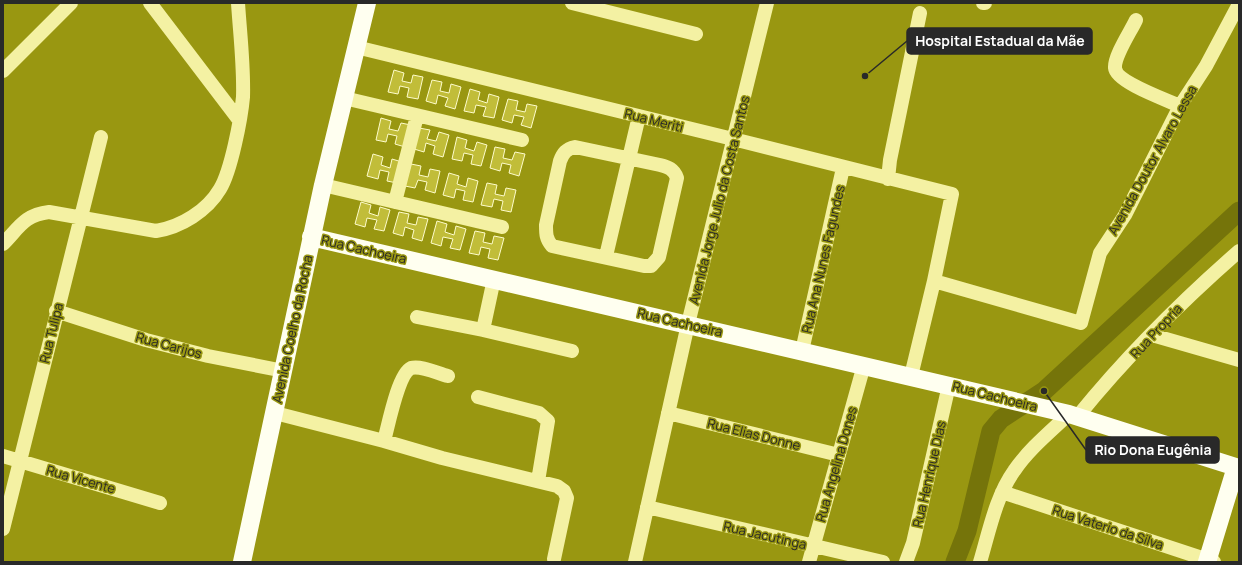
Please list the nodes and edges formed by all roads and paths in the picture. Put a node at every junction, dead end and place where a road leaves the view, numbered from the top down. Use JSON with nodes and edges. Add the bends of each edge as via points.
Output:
{"nodes":[{"id":1,"x":71,"y":3,"type":"edge"},
{"id":2,"x":150,"y":3,"type":"edge"},
{"id":3,"x":238,"y":3,"type":"edge"},
{"id":4,"x":367,"y":3,"type":"edge"},
{"id":5,"x":572,"y":3,"type":"edge"},
{"id":6,"x":767,"y":3,"type":"edge"},
{"id":7,"x":1239,"y":4,"type":"edge"},
{"id":8,"x":920,"y":13,"type":"dead end"},
{"id":9,"x":1136,"y":20,"type":"dead end"},
{"id":10,"x":696,"y":34,"type":"dead end"},
{"id":11,"x":356,"y":47,"type":"junction"},
{"id":12,"x":3,"y":71,"type":"edge"},
{"id":13,"x":344,"y":98,"type":"junction"},
{"id":14,"x":1180,"y":106,"type":"junction"},
{"id":15,"x":417,"y":116,"type":"junction"},
{"id":16,"x":639,"y":116,"type":"junction"},
{"id":17,"x":239,"y":120,"type":"junction"},
{"id":18,"x":101,"y":137,"type":"dead end"},
{"id":19,"x":734,"y":139,"type":"junction"},
{"id":20,"x":522,"y":140,"type":"dead end"},
{"id":21,"x":628,"y":160,"type":"junction"},
{"id":22,"x":843,"y":168,"type":"junction"},
{"id":23,"x":888,"y":179,"type":"junction"},
{"id":24,"x":323,"y":185,"type":"junction"},
{"id":25,"x":395,"y":202,"type":"junction"},
{"id":26,"x":80,"y":219,"type":"junction"},
{"id":27,"x":502,"y":227,"type":"dead end"},
{"id":28,"x":312,"y":237,"type":"junction"},
{"id":29,"x":3,"y":244,"type":"edge"},
{"id":30,"x":1239,"y":251,"type":"edge"},
{"id":31,"x":606,"y":256,"type":"junction"},
{"id":32,"x":494,"y":279,"type":"junction"},
{"id":33,"x":934,"y":281,"type":"junction"},
{"id":34,"x":56,"y":311,"type":"junction"},
{"id":35,"x":417,"y":317,"type":"dead end"},
{"id":36,"x":688,"y":324,"type":"junction"},
{"id":37,"x":483,"y":330,"type":"junction"},
{"id":38,"x":1152,"y":335,"type":"junction"},
{"id":39,"x":572,"y":351,"type":"dead end"},
{"id":40,"x":802,"y":351,"type":"junction"},
{"id":41,"x":1239,"y":360,"type":"edge"},
{"id":42,"x":864,"y":365,"type":"junction"},
{"id":43,"x":284,"y":371,"type":"junction"},
{"id":44,"x":448,"y":376,"type":"dead end"},
{"id":45,"x":911,"y":376,"type":"junction"},
{"id":46,"x":949,"y":385,"type":"junction"},
{"id":47,"x":478,"y":397,"type":"dead end"},
{"id":48,"x":275,"y":413,"type":"junction"},
{"id":49,"x":668,"y":413,"type":"junction"},
{"id":50,"x":1074,"y":415,"type":"junction"},
{"id":51,"x":384,"y":441,"type":"junction"},
{"id":52,"x":839,"y":455,"type":"junction"},
{"id":53,"x":3,"y":456,"type":"edge"},
{"id":54,"x":19,"y":461,"type":"junction"},
{"id":55,"x":1238,"y":463,"type":"edge"},
{"id":56,"x":538,"y":481,"type":"junction"},
{"id":57,"x":1002,"y":492,"type":"junction"},
{"id":58,"x":160,"y":502,"type":"dead end"},
{"id":59,"x":647,"y":508,"type":"junction"},
{"id":60,"x":3,"y":529,"type":"edge"},
{"id":61,"x":813,"y":546,"type":"junction"},
{"id":62,"x":554,"y":559,"type":"dead end"},
{"id":63,"x":1210,"y":561,"type":"edge"},
{"id":64,"x":242,"y":562,"type":"edge"},
{"id":65,"x":635,"y":562,"type":"edge"},
{"id":66,"x":809,"y":562,"type":"edge"},
{"id":67,"x":883,"y":562,"type":"edge"},
{"id":68,"x":906,"y":562,"type":"edge"},
{"id":69,"x":980,"y":562,"type":"edge"}],
"edges":[{"from":1,"to":12,"type":"street"},
{"from":2,"to":17,"type":"street"},
{"from":3,"to":17,"type":"street","via":[[243,98]]},
{"from":4,"to":11,"type":"main road","name":"Avenida Coelho da Rocha"},
{"from":5,"to":10,"type":"street"},
{"from":6,"to":19,"type":"street","name":"Avenida Jorge Julio da Costa Santos"},
{"from":7,"to":14,"type":"street","name":"Avenida Doutor Alvaro Lessa","via":[[1206,66]]},
{"from":8,"to":23,"type":"street"},
{"from":9,"to":14,"type":"street","via":[[1114,66],[1116,72],[1124,81]]},
{"from":11,"to":13,"type":"main road","name":"Avenida Coelho da Rocha"},
{"from":11,"to":16,"type":"street","name":"Rua Meriti"},
{"from":13,"to":15,"type":"street"},
{"from":13,"to":24,"type":"main road","name":"Avenida Coelho da Rocha"},
{"from":14,"to":33,"type":"street","name":"Avenida Doutor Alvaro Lessa","via":[[1125,215],[1100,253],[1080,323]]},
{"from":15,"to":20,"type":"street"},
{"from":15,"to":25,"type":"street"},
{"from":16,"to":19,"type":"street","name":"Rua Meriti"},
{"from":16,"to":21,"type":"street"},
{"from":17,"to":26,"type":"street","via":[[233,150],[220,189],[196,214],[181,224],[156,231]]},
{"from":18,"to":26,"type":"street","name":"Rua Tulipa"},
{"from":19,"to":22,"type":"street","name":"Rua Meriti"},
{"from":19,"to":36,"type":"street","name":"Avenida Jorge Julio da Costa Santos"},
{"from":21,"to":31,"type":"street"},
{"from":21,"to":31,"type":"street","via":[[668,167],[675,173],[677,178],[671,210],[659,257],[650,266]]},
{"from":21,"to":31,"type":"street","via":[[575,147],[563,153],[560,161],[546,225],[548,241],[552,246]]},
{"from":22,"to":23,"type":"street","name":"Rua Meriti"},
{"from":22,"to":40,"type":"street","name":"Rua Ana Nunes Fagundes"},
{"from":23,"to":33,"type":"street","name":"Rua Meriti","via":[[952,194]]},
{"from":24,"to":25,"type":"street"},
{"from":24,"to":28,"type":"main road","name":"Avenida Coelho da Rocha"},
{"from":25,"to":27,"type":"street"},
{"from":26,"to":29,"type":"street","via":[[49,212],[37,214],[21,224]]},
{"from":26,"to":34,"type":"street","name":"Rua Tulipa"},
{"from":28,"to":32,"type":"main road","name":"Rua Cachoeira"},
{"from":28,"to":43,"type":"main road","name":"Avenida Coelho da Rocha"},
{"from":30,"to":38,"type":"street","name":"Rua Propria","via":[[1192,292]]},
{"from":32,"to":36,"type":"main road","name":"Rua Cachoeira"},
{"from":32,"to":37,"type":"street"},
{"from":33,"to":45,"type":"street"},
{"from":34,"to":43,"type":"street","name":"Rua Carijos","via":[[146,340],[208,356]]},
{"from":34,"to":54,"type":"street","name":"Rua Tulipa"},
{"from":35,"to":37,"type":"street"},
{"from":36,"to":40,"type":"main road","name":"Rua Cachoeira"},
{"from":36,"to":49,"type":"street","name":"Avenida Jorge Julio da Costa Santos"},
{"from":37,"to":39,"type":"street"},
{"from":38,"to":41,"type":"street"},
{"from":38,"to":50,"type":"street","name":"Rua Propria"},
{"from":40,"to":42,"type":"main road","name":"Rua Cachoeira"},
{"from":42,"to":45,"type":"main road","name":"Rua Cachoeira"},
{"from":42,"to":52,"type":"street","name":"Rua Angelina Dones"},
{"from":43,"to":48,"type":"main road","name":"Avenida Coelho da Rocha"},
{"from":44,"to":51,"type":"street","via":[[418,368],[411,368],[405,373]]},
{"from":45,"to":46,"type":"main road","name":"Rua Cachoeira"},
{"from":46,"to":50,"type":"main road","name":"Rua Cachoeira"},
{"from":46,"to":68,"type":"street","name":"Rua Henrique Dias","via":[[913,543]]},
{"from":47,"to":56,"type":"street","via":[[539,413],[548,421]]},
{"from":48,"to":51,"type":"street"},
{"from":48,"to":64,"type":"main road","name":"Avenida Coelho da Rocha"},
{"from":49,"to":52,"type":"street","name":"Rua Elias Donne"},
{"from":49,"to":59,"type":"street","name":"Avenida Jorge Julio da Costa Santos"},
{"from":50,"to":55,"type":"main road","name":"Rua Cachoeira"},
{"from":50,"to":57,"type":"street","name":"Rua Propria","via":[[1027,455],[1013,472]]},
{"from":51,"to":56,"type":"street"},
{"from":52,"to":61,"type":"street","name":"Rua Angelina Dones"},
{"from":53,"to":54,"type":"street","name":"Rua Vicente"},
{"from":54,"to":58,"type":"street","name":"Rua Vicente"},
{"from":54,"to":60,"type":"street","name":"Rua Tulipa"},
{"from":55,"to":63,"type":"main road"},
{"from":56,"to":62,"type":"street","via":[[557,486],[564,491],[567,498]]},
{"from":57,"to":63,"type":"street","name":"Rua Vaterio da Silva"},
{"from":57,"to":69,"type":"street","name":"Rua Propria"},
{"from":59,"to":61,"type":"street","name":"Rua Jacutinga"},
{"from":59,"to":65,"type":"street","name":"Avenida Jorge Julio da Costa Santos"},
{"from":61,"to":66,"type":"street","name":"Rua Angelina Dones"},
{"from":61,"to":67,"type":"street","name":"Rua Jacutinga"}]}
